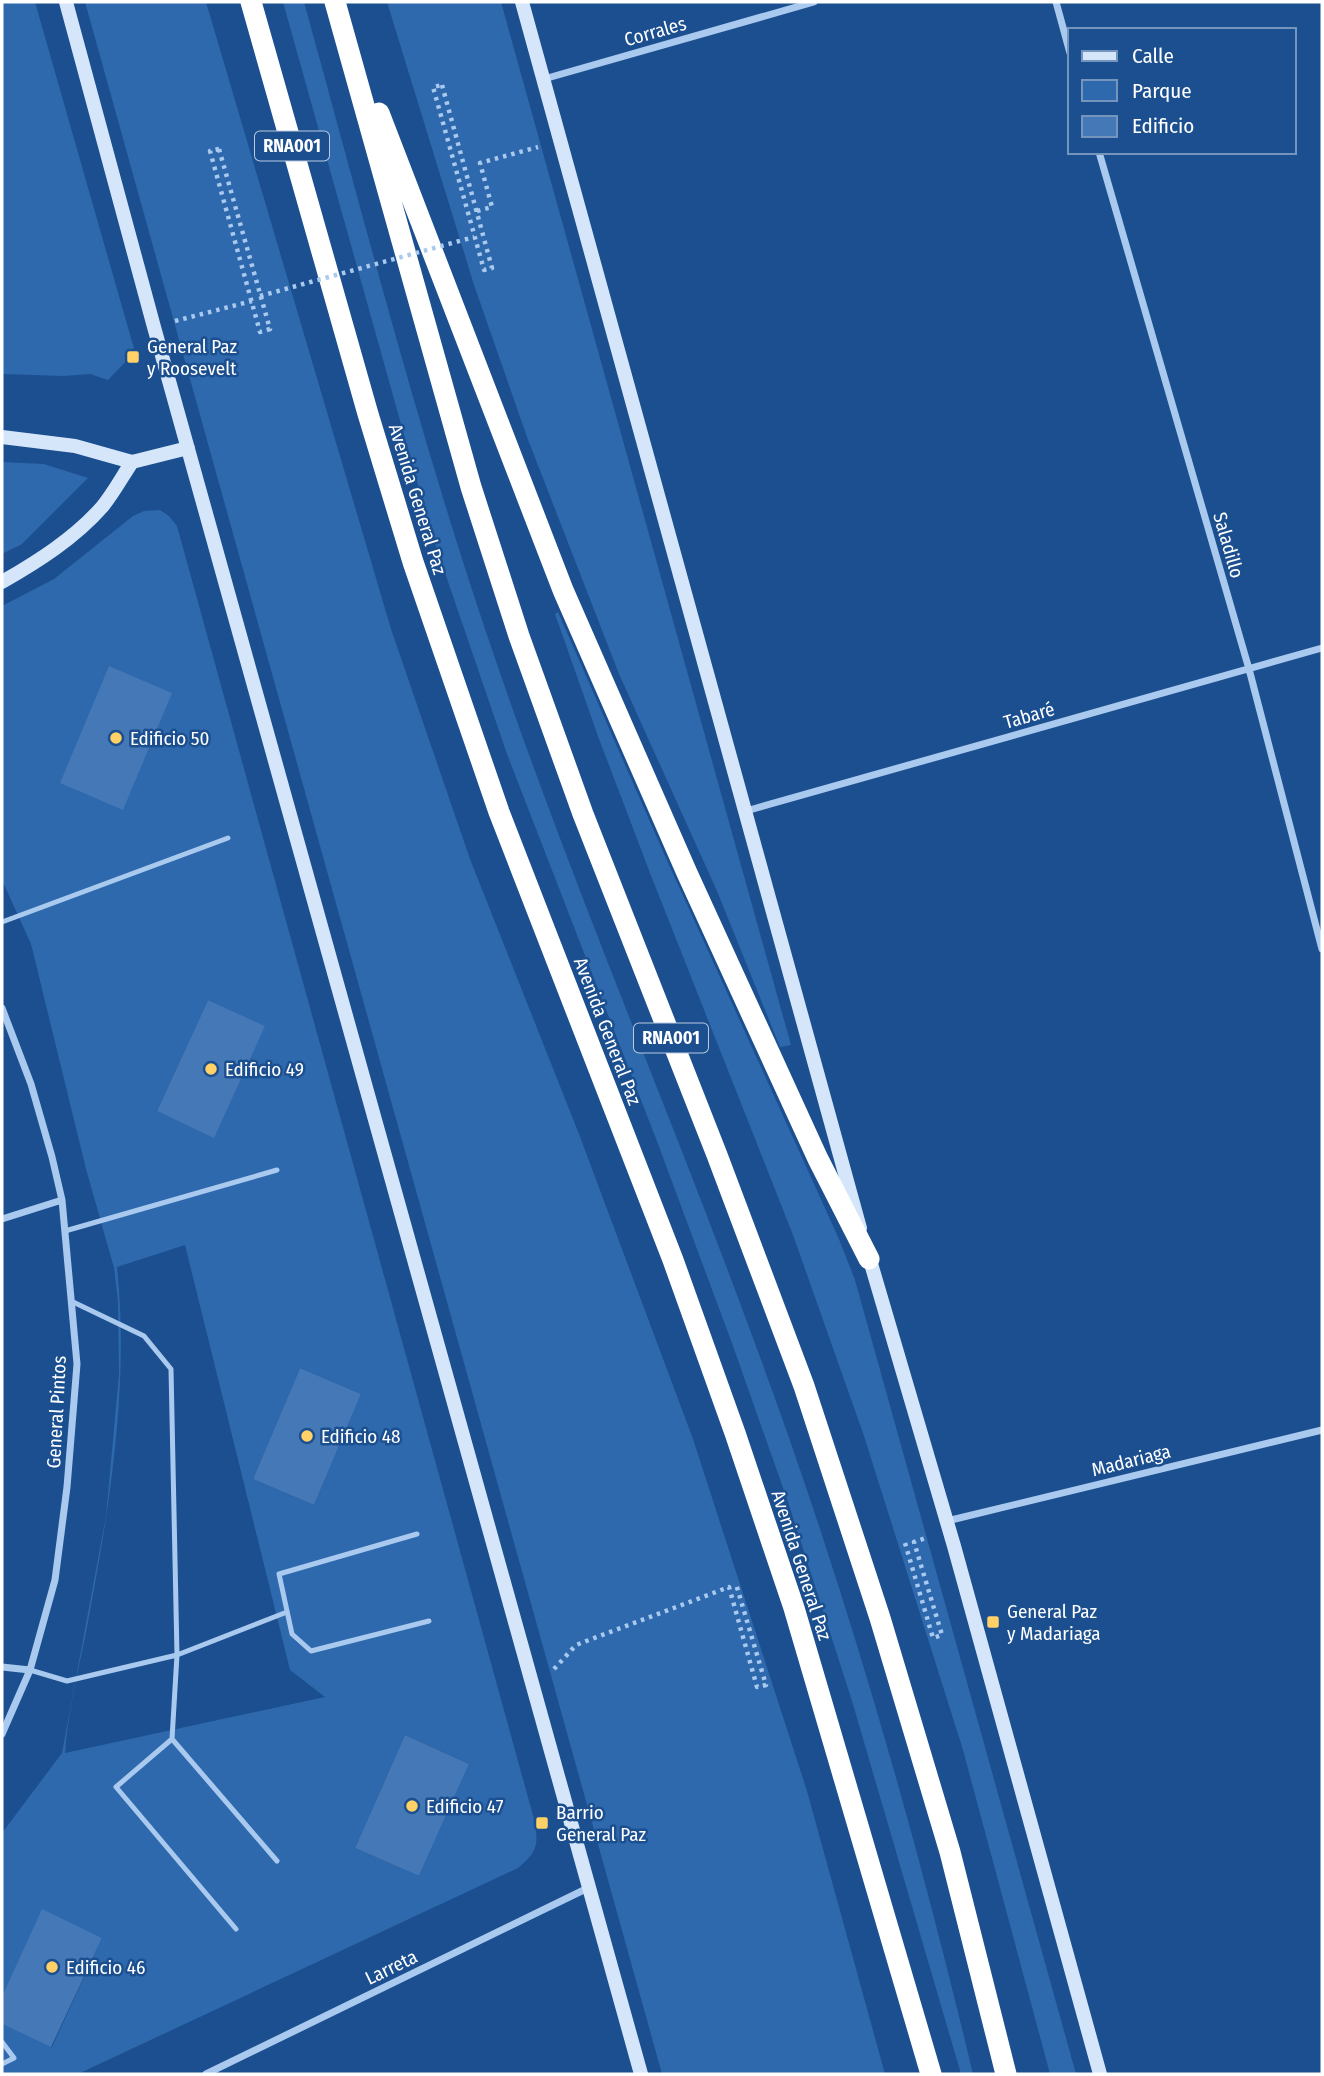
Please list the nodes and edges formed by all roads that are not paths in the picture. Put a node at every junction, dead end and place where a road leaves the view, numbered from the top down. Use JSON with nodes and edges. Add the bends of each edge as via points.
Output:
{"nodes":[{"id":1,"x":66,"y":2,"type":"edge"},
{"id":2,"x":251,"y":2,"type":"edge"},
{"id":3,"x":336,"y":2,"type":"edge"},
{"id":4,"x":523,"y":2,"type":"edge"},
{"id":5,"x":814,"y":2,"type":"edge"},
{"id":6,"x":1056,"y":2,"type":"edge"},
{"id":7,"x":1068,"y":45,"type":"edge"},
{"id":8,"x":544,"y":79,"type":"junction"},
{"id":9,"x":1100,"y":154,"type":"edge"},
{"id":10,"x":2,"y":438,"type":"edge"},
{"id":11,"x":188,"y":448,"type":"junction"},
{"id":12,"x":132,"y":463,"type":"junction"},
{"id":13,"x":2,"y":582,"type":"edge"},
{"id":14,"x":1322,"y":648,"type":"edge"},
{"id":15,"x":1249,"y":669,"type":"junction"},
{"id":16,"x":745,"y":811,"type":"junction"},
{"id":17,"x":228,"y":838,"type":"dead end"},
{"id":18,"x":2,"y":922,"type":"edge"},
{"id":19,"x":1322,"y":949,"type":"edge"},
{"id":20,"x":2,"y":1008,"type":"edge"},
{"id":21,"x":277,"y":1170,"type":"dead end"},
{"id":22,"x":62,"y":1200,"type":"junction"},
{"id":23,"x":2,"y":1219,"type":"edge"},
{"id":24,"x":65,"y":1231,"type":"junction"},
{"id":25,"x":869,"y":1259,"type":"junction"},
{"id":26,"x":71,"y":1301,"type":"junction"},
{"id":27,"x":1322,"y":1430,"type":"edge"},
{"id":28,"x":947,"y":1521,"type":"junction"},
{"id":29,"x":417,"y":1534,"type":"dead end"},
{"id":30,"x":287,"y":1612,"type":"junction"},
{"id":31,"x":429,"y":1621,"type":"dead end"},
{"id":32,"x":177,"y":1655,"type":"junction"},
{"id":33,"x":2,"y":1667,"type":"edge"},
{"id":34,"x":30,"y":1670,"type":"junction"},
{"id":35,"x":2,"y":1734,"type":"edge"},
{"id":36,"x":173,"y":1739,"type":"junction"},
{"id":37,"x":277,"y":1861,"type":"dead end"},
{"id":38,"x":590,"y":1887,"type":"junction"},
{"id":39,"x":236,"y":1929,"type":"dead end"},
{"id":40,"x":2,"y":2042,"type":"edge"},
{"id":41,"x":2,"y":2064,"type":"edge"},
{"id":42,"x":228,"y":2065,"type":"junction"},
{"id":43,"x":206,"y":2074,"type":"edge"},
{"id":44,"x":231,"y":2074,"type":"edge"},
{"id":45,"x":641,"y":2074,"type":"edge"},
{"id":46,"x":932,"y":2074,"type":"edge"},
{"id":47,"x":1006,"y":2074,"type":"edge"},
{"id":48,"x":1100,"y":2074,"type":"edge"}],
"edges":[{"from":1,"to":11,"type":"street"},
{"from":2,"to":46,"type":"highway","name":"Avenida General Paz","number":"RNA001","via":[[414,562],[499,812],[673,1260],[743,1458],[794,1608]]},
{"from":3,"to":25,"type":"highway","via":[[563,590],[818,1160]]},
{"from":3,"to":47,"type":"highway","number":"RNA001","via":[[471,487],[519,636],[804,1386],[950,1852]]},
{"from":4,"to":8,"type":"street"},
{"from":5,"to":8,"type":"street","name":"Corrales"},
{"from":6,"to":7,"type":"street"},
{"from":8,"to":16,"type":"street"},
{"from":9,"to":15,"type":"street","name":"Saladillo"},
{"from":10,"to":12,"type":"street","via":[[75,446]]},
{"from":11,"to":12,"type":"street"},
{"from":11,"to":38,"type":"street"},
{"from":12,"to":13,"type":"street","via":[[102,507],[76,531]]},
{"from":14,"to":15,"type":"street","name":"Tabaré"},
{"from":15,"to":16,"type":"street","name":"Tabaré"},
{"from":15,"to":19,"type":"street","name":"Saladillo"},
{"from":16,"to":25,"type":"street"},
{"from":17,"to":18,"type":"lane"},
{"from":20,"to":22,"type":"street","name":"General Pintos","via":[[32,1084]]},
{"from":21,"to":24,"type":"lane"},
{"from":22,"to":23,"type":"street"},
{"from":22,"to":24,"type":"street","name":"General Pintos"},
{"from":24,"to":26,"type":"street","name":"General Pintos"},
{"from":25,"to":28,"type":"street"},
{"from":26,"to":32,"type":"lane","via":[[144,1336],[171,1369]]},
{"from":26,"to":34,"type":"street","name":"General Pintos","via":[[76,1364],[67,1487],[55,1580]]},
{"from":27,"to":28,"type":"street","name":"Madariaga"},
{"from":28,"to":48,"type":"street"},
{"from":29,"to":30,"type":"lane","via":[[279,1574]]},
{"from":30,"to":31,"type":"lane","via":[[292,1634],[311,1651]]},
{"from":30,"to":32,"type":"lane"},
{"from":32,"to":34,"type":"lane","via":[[66,1681]]},
{"from":32,"to":36,"type":"lane"},
{"from":33,"to":34,"type":"street"},
{"from":34,"to":35,"type":"street","name":"General Pintos"},
{"from":36,"to":37,"type":"lane"},
{"from":36,"to":39,"type":"lane","via":[[116,1787]]},
{"from":38,"to":42,"type":"street","name":"Larreta"},
{"from":38,"to":45,"type":"street"},
{"from":40,"to":41,"type":"lane","via":[[14,2058]]},
{"from":42,"to":43,"type":"street","name":"Larreta"},
{"from":42,"to":44,"type":"street"}]}
